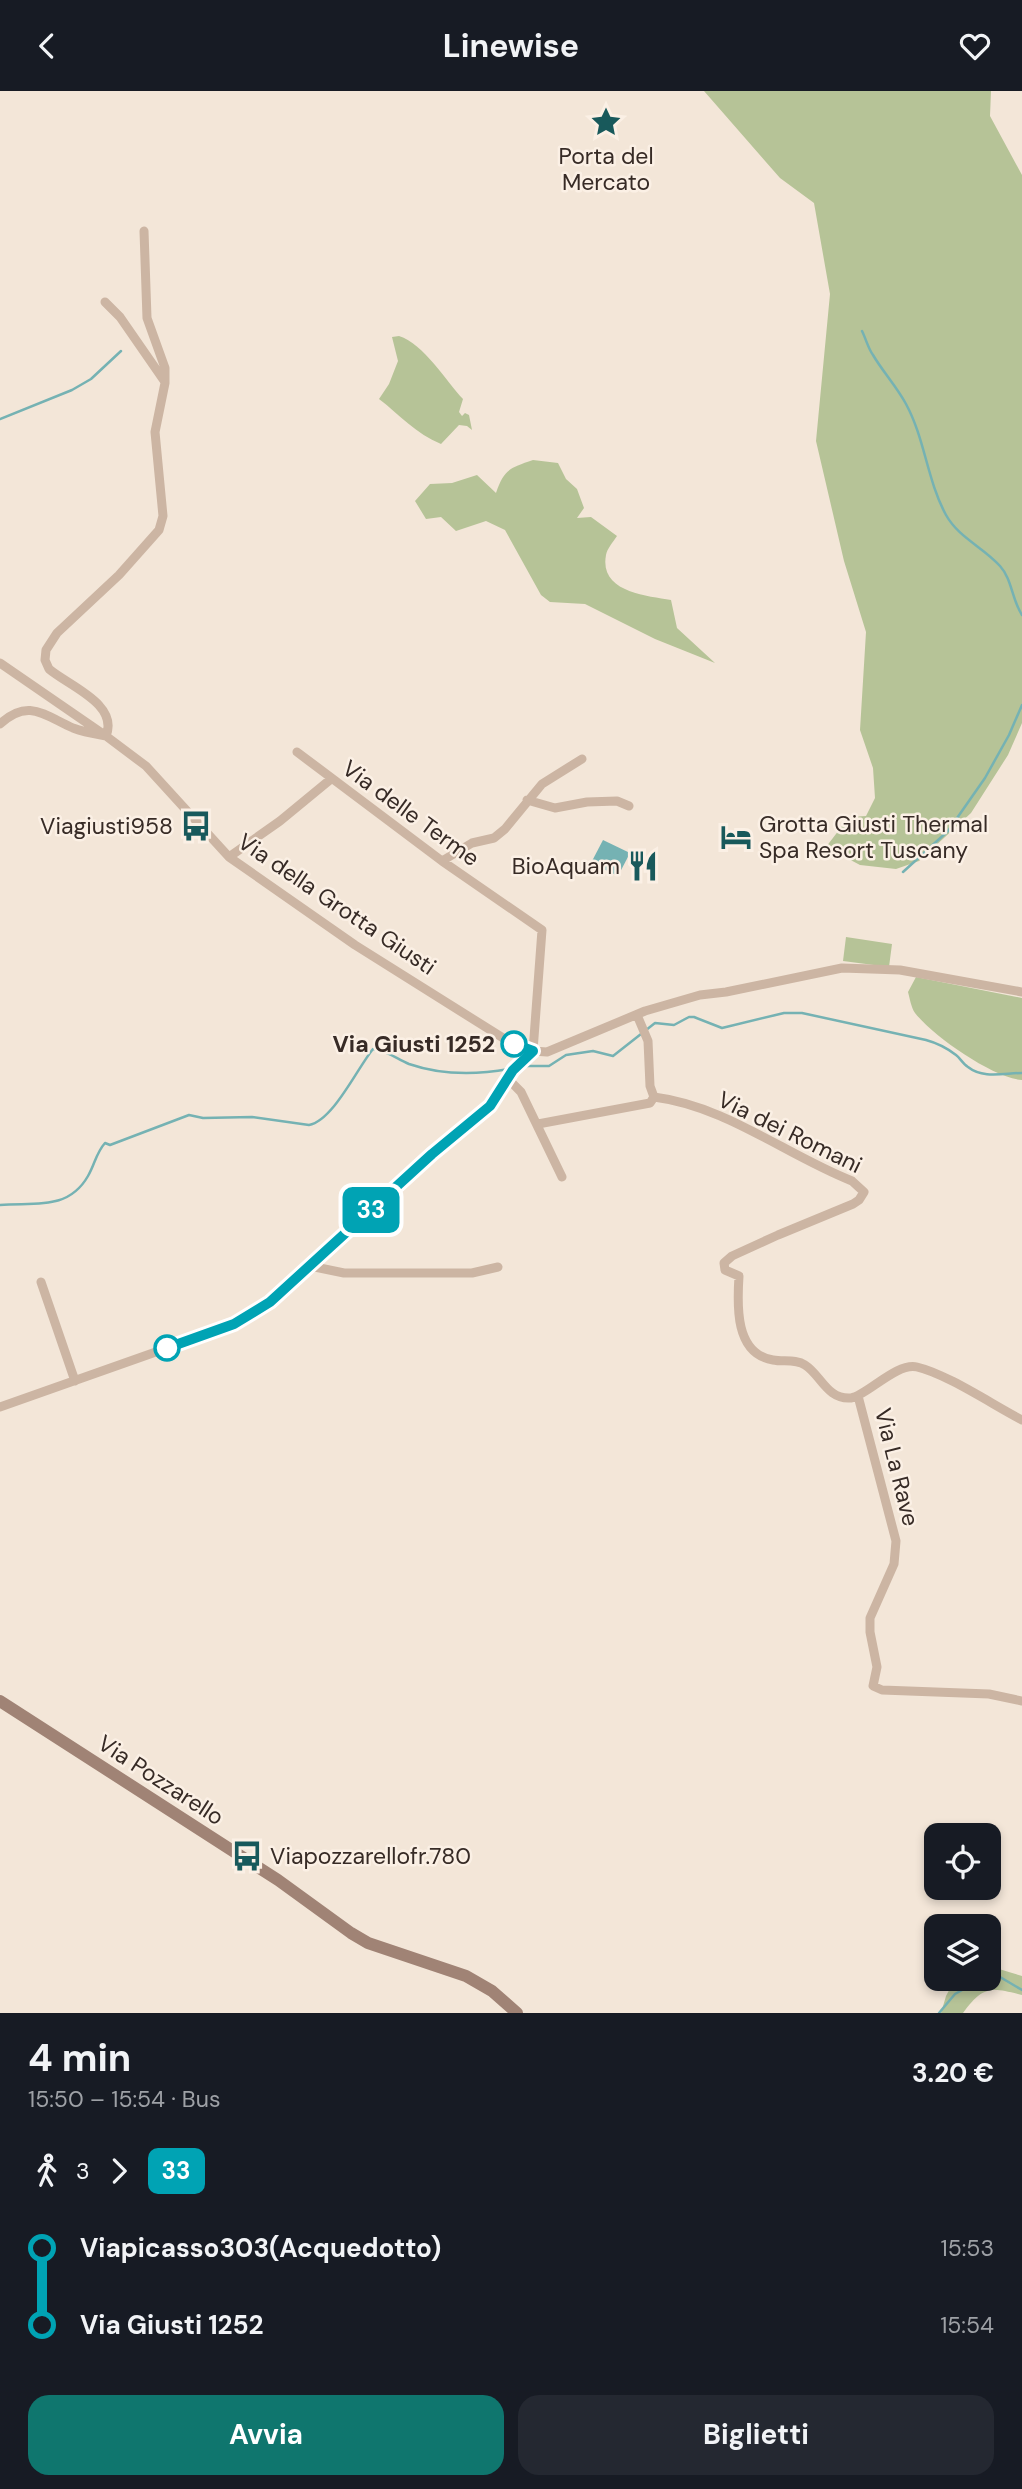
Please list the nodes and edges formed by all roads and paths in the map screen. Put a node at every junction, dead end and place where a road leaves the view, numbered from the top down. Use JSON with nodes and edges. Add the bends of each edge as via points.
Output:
{"nodes":[{"id":1,"x":144,"y":231,"type":"dead end"},
{"id":2,"x":105,"y":302,"type":"dead end"},
{"id":3,"x":165,"y":383,"type":"junction"},
{"id":4,"x":0,"y":663,"type":"edge"},
{"id":5,"x":0,"y":724,"type":"edge"},
{"id":6,"x":106,"y":736,"type":"junction"},
{"id":7,"x":297,"y":752,"type":"dead end"},
{"id":8,"x":582,"y":759,"type":"dead end"},
{"id":9,"x":331,"y":779,"type":"junction"},
{"id":10,"x":527,"y":800,"type":"junction"},
{"id":11,"x":629,"y":806,"type":"dead end"},
{"id":12,"x":229,"y":857,"type":"junction"},
{"id":13,"x":443,"y":861,"type":"junction"},
{"id":14,"x":1022,"y":992,"type":"edge"},
{"id":15,"x":637,"y":1015,"type":"junction"},
{"id":16,"x":533,"y":1051,"type":"junction"},
{"id":17,"x":511,"y":1075,"type":"junction"},
{"id":18,"x":654,"y":1097,"type":"junction"},
{"id":19,"x":538,"y":1124,"type":"junction"},
{"id":20,"x":562,"y":1177,"type":"dead end"},
{"id":21,"x":310,"y":1266,"type":"junction"},
{"id":22,"x":498,"y":1267,"type":"dead end"},
{"id":23,"x":41,"y":1282,"type":"dead end"},
{"id":24,"x":75,"y":1381,"type":"junction"},
{"id":25,"x":858,"y":1396,"type":"junction"},
{"id":26,"x":0,"y":1408,"type":"edge"},
{"id":27,"x":1022,"y":1420,"type":"edge"},
{"id":28,"x":1022,"y":1701,"type":"edge"},
{"id":29,"x":0,"y":1702,"type":"edge"},
{"id":30,"x":517,"y":2013,"type":"edge"}],
"edges":[{"from":1,"to":3,"type":"street","via":[[147,318],[165,368]]},
{"from":2,"to":3,"type":"street"},
{"from":3,"to":6,"type":"street","via":[[155,432],[163,516],[159,530],[98,597],[57,633],[46,650],[49,669],[106,714]]},
{"from":4,"to":6,"type":"street","name":"Via della Grotta Giusti"},
{"from":5,"to":6,"type":"street","via":[[14,714],[35,710],[75,729]]},
{"from":6,"to":12,"type":"street","name":"Via della Grotta Giusti","via":[[157,778]]},
{"from":7,"to":9,"type":"street","name":"Via delle Terme"},
{"from":8,"to":10,"type":"street","via":[[542,784]]},
{"from":9,"to":12,"type":"street"},
{"from":9,"to":13,"type":"street","name":"Via delle Terme"},
{"from":10,"to":11,"type":"street","via":[[555,808],[617,801]]},
{"from":10,"to":13,"type":"street","via":[[494,838],[472,843]]},
{"from":12,"to":16,"type":"street","name":"Via della Grotta Giusti","via":[[355,945],[511,1043]]},
{"from":13,"to":16,"type":"street","name":"Via delle Terme","via":[[542,930]]},
{"from":14,"to":15,"type":"street","via":[[900,970],[842,968],[700,995]]},
{"from":15,"to":16,"type":"street","via":[[547,1052]]},
{"from":15,"to":18,"type":"street","via":[[648,1041]]},
{"from":16,"to":17,"type":"street"},
{"from":17,"to":19,"type":"street"},
{"from":17,"to":21,"type":"street","via":[[490,1106]]},
{"from":18,"to":19,"type":"street","via":[[650,1103]]},
{"from":18,"to":25,"type":"street","name":"Via dei Romani","via":[[728,1119],[862,1188],[863,1196],[853,1204],[732,1256],[724,1266],[739,1276],[742,1336],[757,1355],[802,1363],[834,1394]]},
{"from":19,"to":20,"type":"street"},
{"from":21,"to":22,"type":"street","via":[[344,1273],[472,1273]]},
{"from":21,"to":24,"type":"street","via":[[270,1302],[234,1324]]},
{"from":23,"to":24,"type":"street"},
{"from":24,"to":26,"type":"street"},
{"from":25,"to":27,"type":"street","via":[[914,1366]]},
{"from":25,"to":28,"type":"street","name":"Via La Rave","via":[[896,1541],[894,1564],[870,1618],[877,1667],[873,1686],[989,1694]]},
{"from":29,"to":30,"type":"street","name":"Via Pozzarello","via":[[278,1880],[351,1933],[466,1976],[492,1990]]}]}
